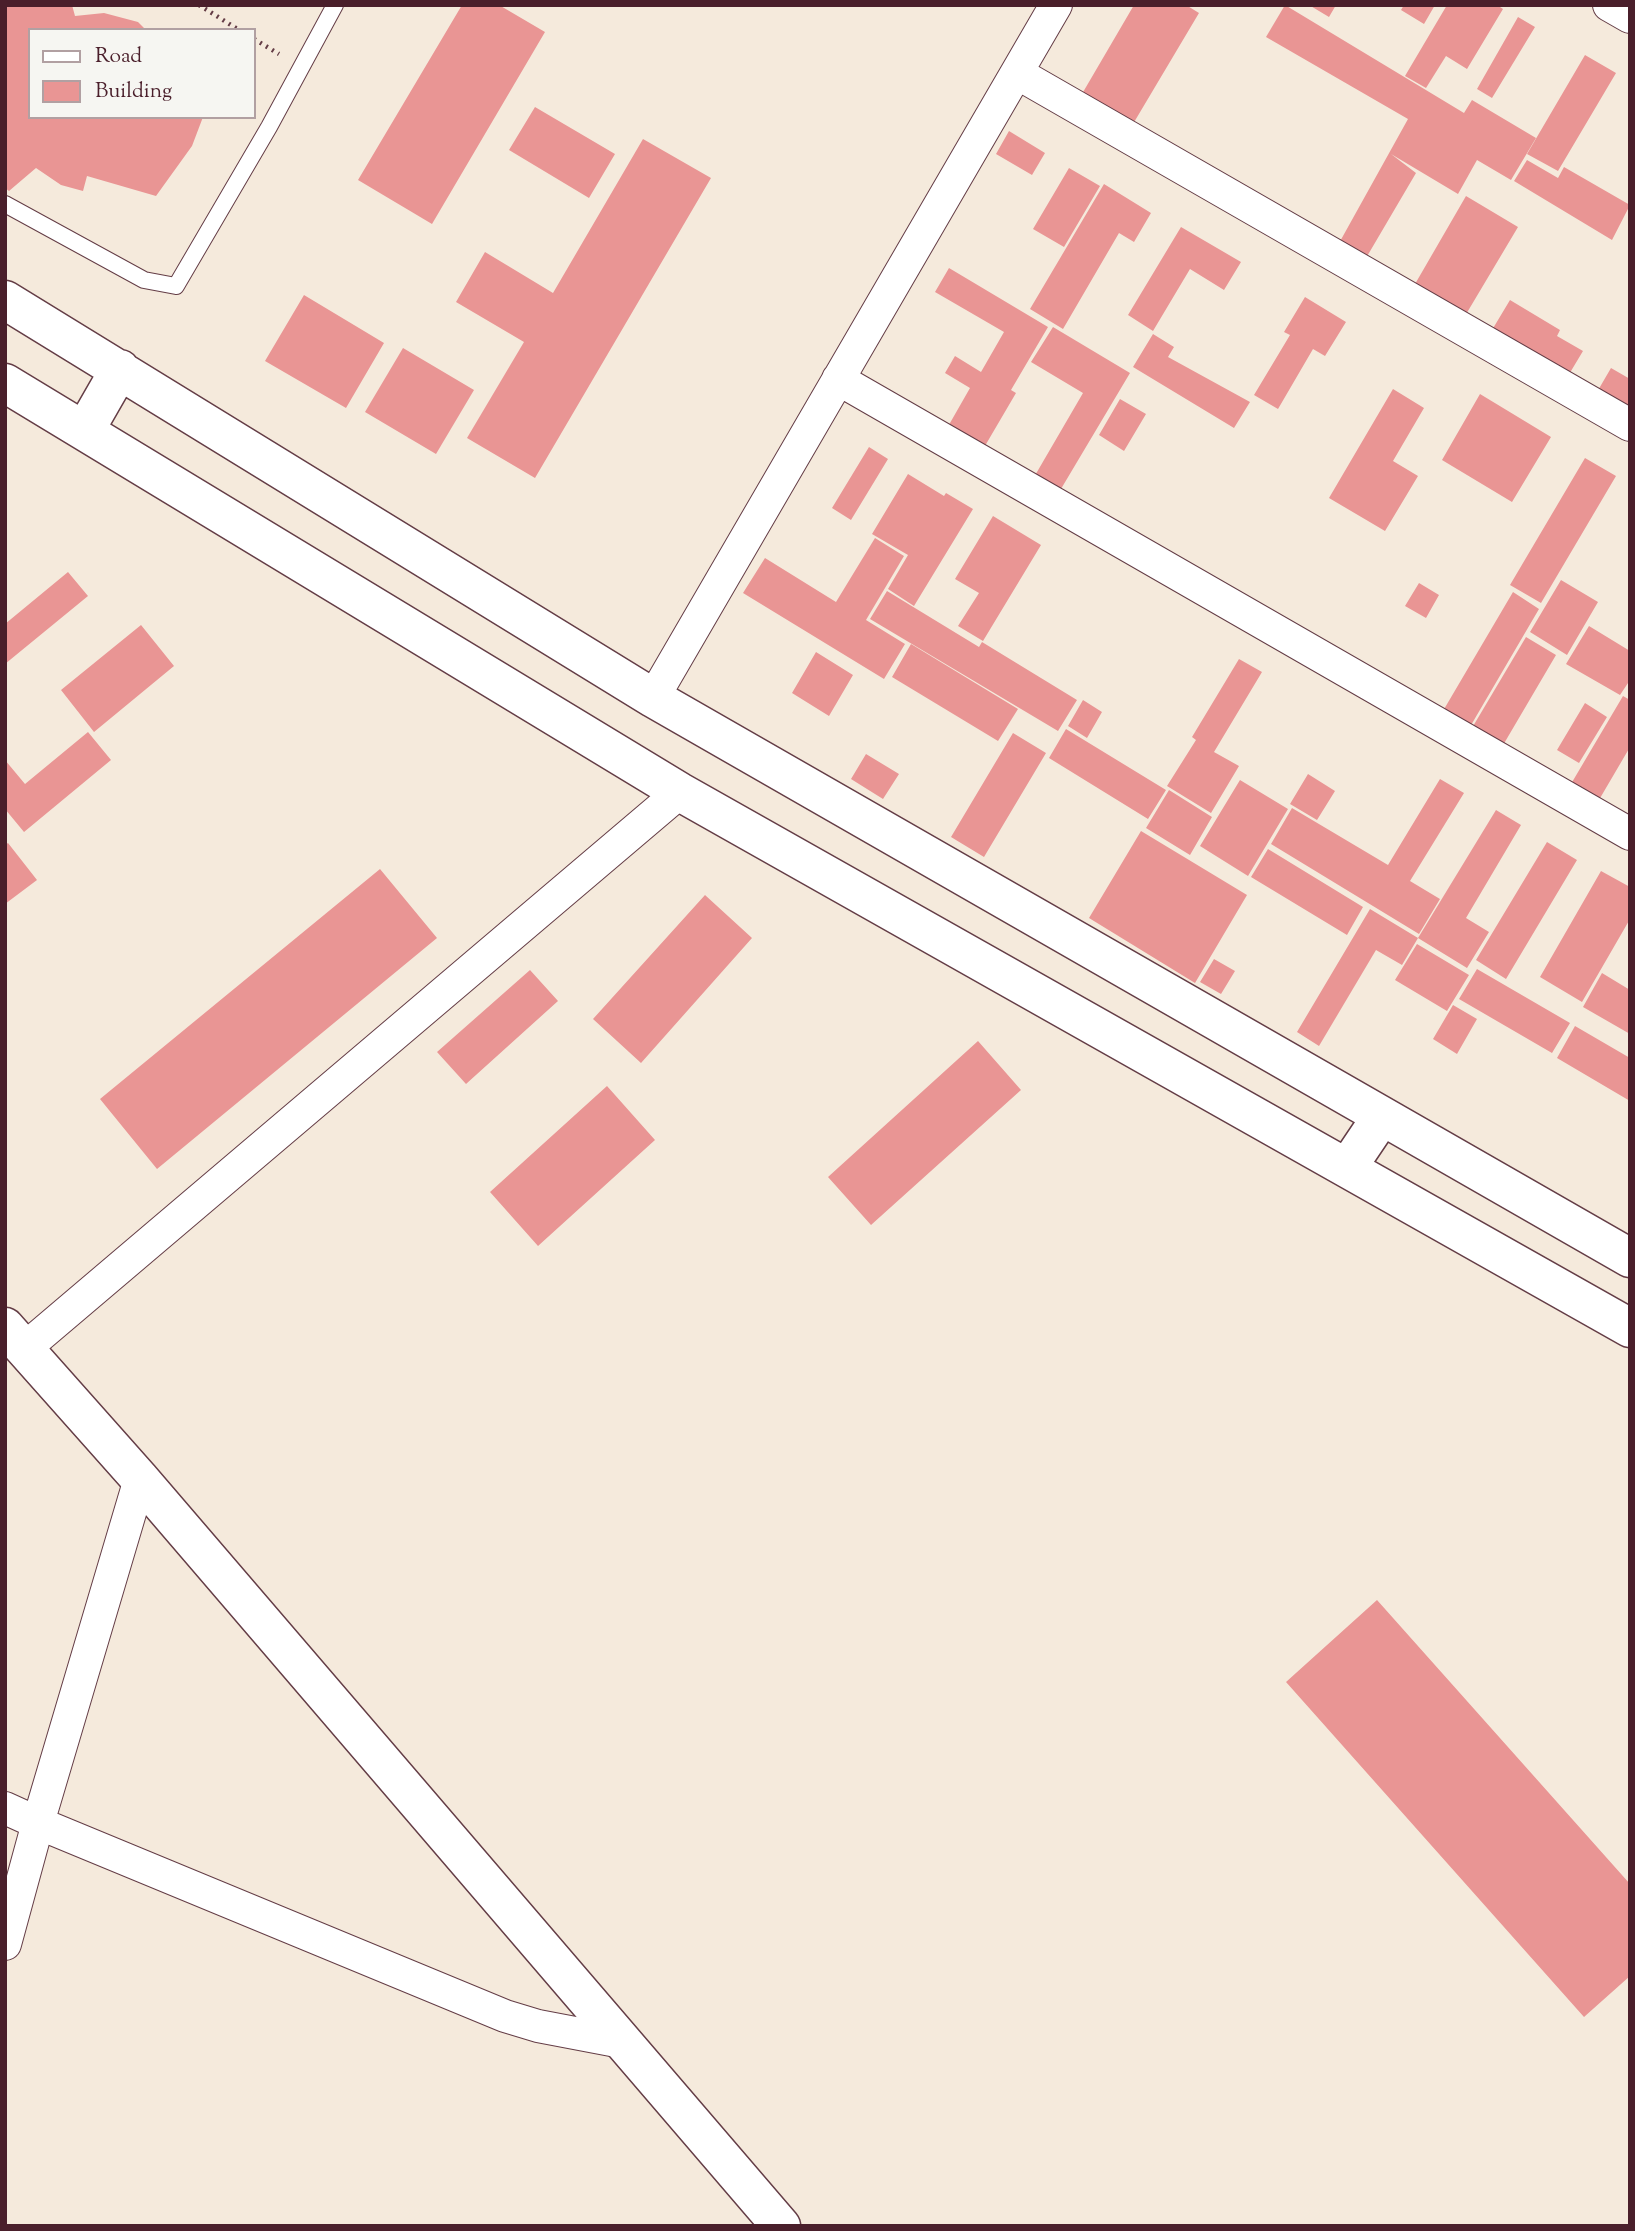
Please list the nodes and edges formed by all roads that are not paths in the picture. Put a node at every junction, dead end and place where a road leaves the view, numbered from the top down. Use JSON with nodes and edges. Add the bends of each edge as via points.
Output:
{"nodes":[{"id":1,"x":335,"y":5,"type":"edge"},
{"id":2,"x":1056,"y":5,"type":"edge"},
{"id":3,"x":1609,"y":5,"type":"edge"},
{"id":4,"x":1630,"y":17,"type":"edge"},
{"id":5,"x":1017,"y":73,"type":"junction"},
{"id":6,"x":5,"y":204,"type":"edge"},
{"id":7,"x":5,"y":300,"type":"edge"},
{"id":8,"x":120,"y":369,"type":"junction"},
{"id":9,"x":838,"y":379,"type":"junction"},
{"id":10,"x":5,"y":383,"type":"edge"},
{"id":11,"x":1630,"y":425,"type":"edge"},
{"id":12,"x":85,"y":430,"type":"junction"},
{"id":13,"x":653,"y":698,"type":"junction"},
{"id":14,"x":680,"y":792,"type":"junction"},
{"id":15,"x":1630,"y":834,"type":"edge"},
{"id":16,"x":1382,"y":1116,"type":"junction"},
{"id":17,"x":1347,"y":1168,"type":"junction"},
{"id":18,"x":1630,"y":1258,"type":"edge"},
{"id":19,"x":1630,"y":1328,"type":"edge"},
{"id":20,"x":14,"y":1338,"type":"edge"},
{"id":21,"x":140,"y":1479,"type":"junction"},
{"id":22,"x":5,"y":1808,"type":"edge"},
{"id":23,"x":38,"y":1823,"type":"junction"},
{"id":24,"x":5,"y":1944,"type":"edge"},
{"id":25,"x":622,"y":2042,"type":"junction"},
{"id":26,"x":781,"y":2226,"type":"edge"}],
"edges":[{"from":1,"to":6,"type":"lane","via":[[176,286],[145,280]]},
{"from":2,"to":5,"type":"street"},
{"from":3,"to":4,"type":"street"},
{"from":5,"to":9,"type":"street"},
{"from":5,"to":11,"type":"street"},
{"from":7,"to":8,"type":"street"},
{"from":8,"to":12,"type":"street"},
{"from":8,"to":13,"type":"street"},
{"from":9,"to":13,"type":"street"},
{"from":9,"to":15,"type":"street"},
{"from":10,"to":12,"type":"street"},
{"from":12,"to":14,"type":"street"},
{"from":13,"to":16,"type":"street"},
{"from":14,"to":17,"type":"street"},
{"from":14,"to":20,"type":"street"},
{"from":16,"to":17,"type":"street"},
{"from":16,"to":18,"type":"street"},
{"from":17,"to":19,"type":"street"},
{"from":20,"to":21,"type":"street"},
{"from":21,"to":23,"type":"street"},
{"from":21,"to":25,"type":"street"},
{"from":22,"to":23,"type":"street"},
{"from":23,"to":24,"type":"street"},
{"from":23,"to":25,"type":"street","via":[[505,2017]]},
{"from":25,"to":26,"type":"street"}]}
